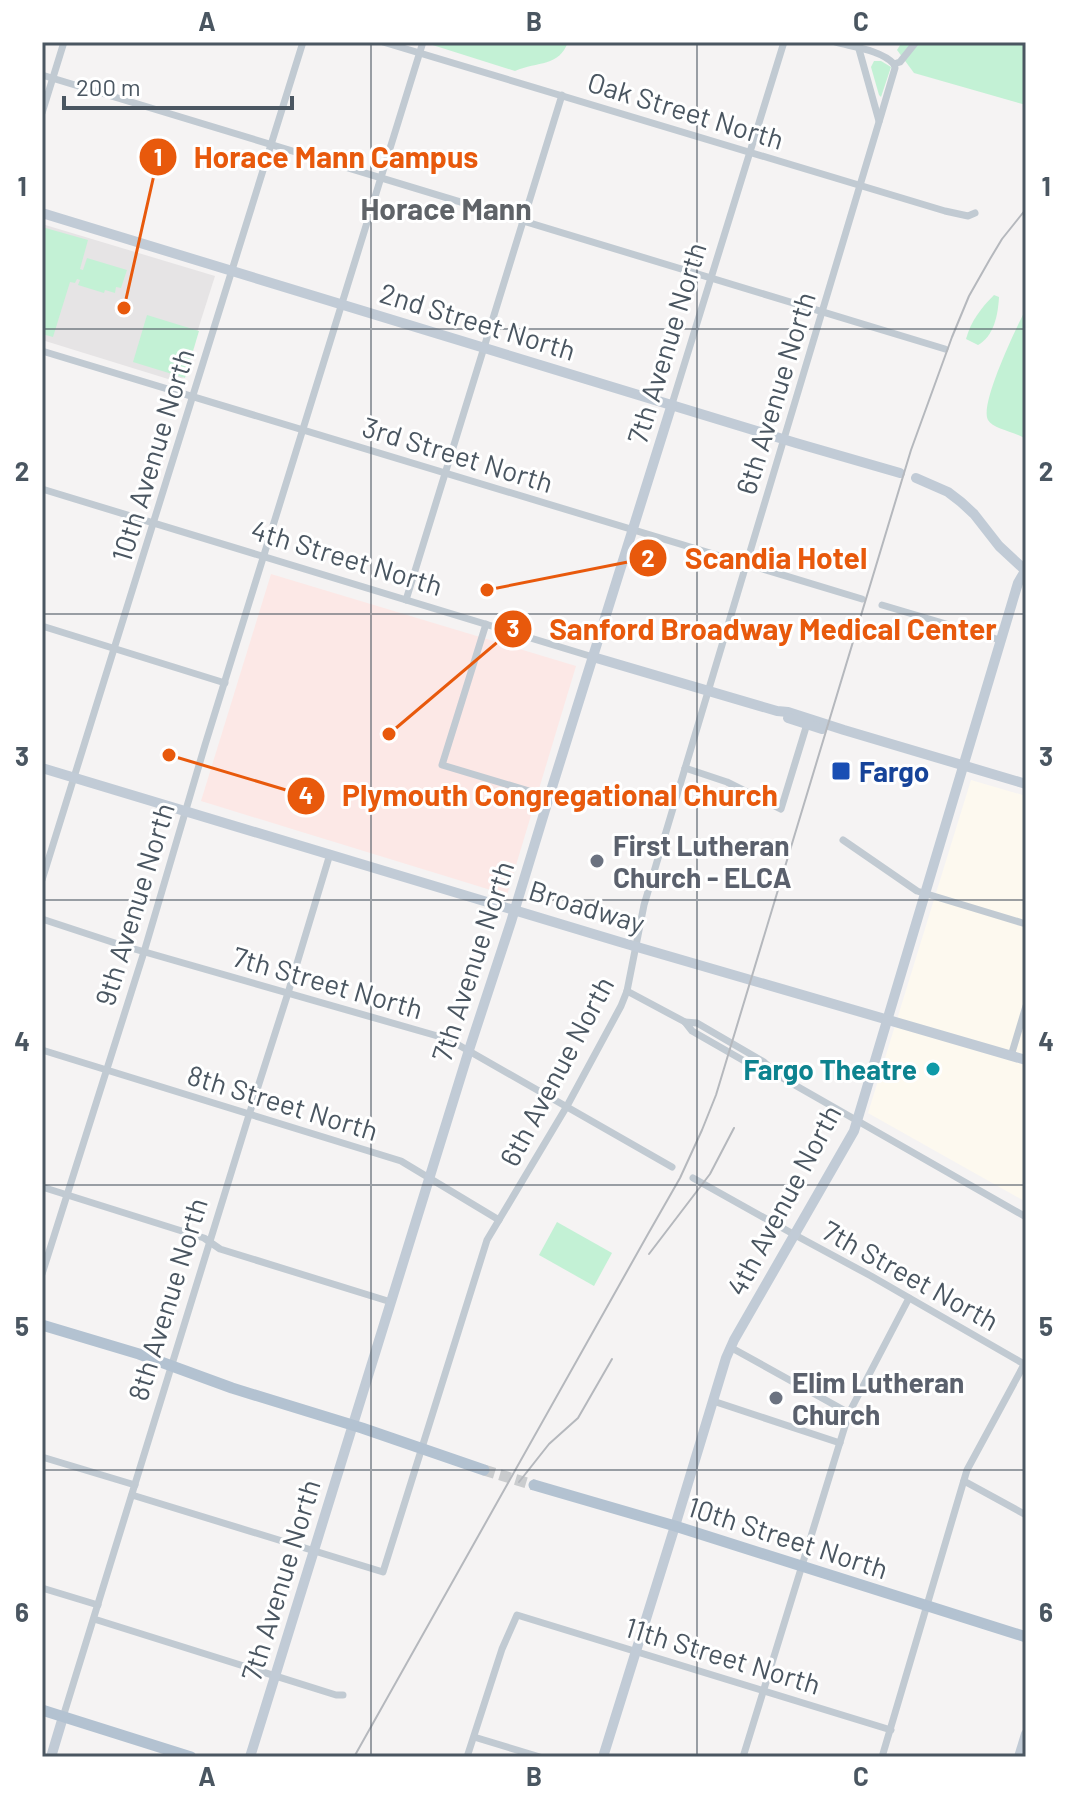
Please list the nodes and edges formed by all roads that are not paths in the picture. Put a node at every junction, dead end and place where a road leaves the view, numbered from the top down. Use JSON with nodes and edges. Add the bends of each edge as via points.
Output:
{"nodes":[{"id":1,"x":64,"y":42,"type":"edge"},
{"id":2,"x":303,"y":42,"type":"edge"},
{"id":3,"x":383,"y":42,"type":"edge"},
{"id":4,"x":423,"y":42,"type":"edge"},
{"id":5,"x":784,"y":42,"type":"edge"},
{"id":6,"x":835,"y":42,"type":"edge"},
{"id":7,"x":916,"y":42,"type":"edge"},
{"id":8,"x":858,"y":45,"type":"edge"},
{"id":9,"x":420,"y":54,"type":"junction"},
{"id":10,"x":894,"y":64,"type":"junction"},
{"id":11,"x":42,"y":75,"type":"edge"},
{"id":12,"x":53,"y":78,"type":"junction"},
{"id":13,"x":562,"y":95,"type":"junction"},
{"id":14,"x":42,"y":113,"type":"edge"},
{"id":15,"x":879,"y":122,"type":"junction"},
{"id":16,"x":271,"y":144,"type":"junction"},
{"id":17,"x":749,"y":152,"type":"junction"},
{"id":18,"x":381,"y":177,"type":"junction"},
{"id":19,"x":860,"y":185,"type":"junction"},
{"id":20,"x":42,"y":213,"type":"edge"},
{"id":21,"x":975,"y":213,"type":"dead end"},
{"id":22,"x":523,"y":220,"type":"junction"},
{"id":23,"x":232,"y":271,"type":"junction"},
{"id":24,"x":710,"y":277,"type":"junction"},
{"id":25,"x":341,"y":305,"type":"junction"},
{"id":26,"x":822,"y":311,"type":"junction"},
{"id":27,"x":483,"y":347,"type":"junction"},
{"id":28,"x":945,"y":349,"type":"dead end"},
{"id":29,"x":42,"y":351,"type":"edge"},
{"id":30,"x":193,"y":397,"type":"junction"},
{"id":31,"x":672,"y":404,"type":"junction"},
{"id":32,"x":302,"y":431,"type":"junction"},
{"id":33,"x":783,"y":440,"type":"junction"},
{"id":34,"x":445,"y":472,"type":"junction"},
{"id":35,"x":900,"y":473,"type":"dead end"},
{"id":36,"x":916,"y":478,"type":"dead end"},
{"id":37,"x":42,"y":489,"type":"edge"},
{"id":38,"x":154,"y":523,"type":"junction"},
{"id":39,"x":633,"y":530,"type":"junction"},
{"id":40,"x":263,"y":557,"type":"junction"},
{"id":41,"x":747,"y":565,"type":"junction"},
{"id":42,"x":1025,"y":571,"type":"edge"},
{"id":43,"x":862,"y":599,"type":"dead end"},
{"id":44,"x":406,"y":600,"type":"junction"},
{"id":45,"x":882,"y":605,"type":"dead end"},
{"id":46,"x":486,"y":624,"type":"junction"},
{"id":47,"x":42,"y":626,"type":"edge"},
{"id":48,"x":1000,"y":640,"type":"junction"},
{"id":49,"x":115,"y":649,"type":"junction"},
{"id":50,"x":593,"y":657,"type":"junction"},
{"id":51,"x":225,"y":683,"type":"junction"},
{"id":52,"x":709,"y":691,"type":"junction"},
{"id":53,"x":777,"y":711,"type":"junction"},
{"id":54,"x":807,"y":724,"type":"junction"},
{"id":55,"x":844,"y":730,"type":"junction"},
{"id":56,"x":962,"y":765,"type":"junction"},
{"id":57,"x":42,"y":768,"type":"edge"},
{"id":58,"x":685,"y":768,"type":"junction"},
{"id":59,"x":75,"y":779,"type":"junction"},
{"id":60,"x":1026,"y":784,"type":"edge"},
{"id":61,"x":549,"y":797,"type":"junction"},
{"id":62,"x":185,"y":811,"type":"junction"},
{"id":63,"x":843,"y":840,"type":"dead end"},
{"id":64,"x":330,"y":854,"type":"junction"},
{"id":65,"x":42,"y":880,"type":"edge"},
{"id":66,"x":924,"y":893,"type":"junction"},
{"id":67,"x":515,"y":909,"type":"junction"},
{"id":68,"x":42,"y":919,"type":"edge"},
{"id":69,"x":1026,"y":924,"type":"edge"},
{"id":70,"x":635,"y":946,"type":"junction"},
{"id":71,"x":144,"y":952,"type":"junction"},
{"id":72,"x":627,"y":991,"type":"junction"},
{"id":73,"x":288,"y":993,"type":"junction"},
{"id":74,"x":1026,"y":1006,"type":"edge"},
{"id":75,"x":886,"y":1019,"type":"junction"},
{"id":76,"x":42,"y":1050,"type":"edge"},
{"id":77,"x":469,"y":1050,"type":"junction"},
{"id":78,"x":1011,"y":1056,"type":"junction"},
{"id":79,"x":1026,"y":1060,"type":"edge"},
{"id":80,"x":107,"y":1070,"type":"junction"},
{"id":81,"x":567,"y":1106,"type":"junction"},
{"id":82,"x":249,"y":1115,"type":"junction"},
{"id":83,"x":857,"y":1120,"type":"junction"},
{"id":84,"x":672,"y":1167,"type":"dead end"},
{"id":85,"x":430,"y":1178,"type":"junction"},
{"id":86,"x":693,"y":1178,"type":"dead end"},
{"id":87,"x":42,"y":1187,"type":"edge"},
{"id":88,"x":68,"y":1195,"type":"junction"},
{"id":89,"x":1026,"y":1217,"type":"edge"},
{"id":90,"x":499,"y":1220,"type":"junction"},
{"id":91,"x":795,"y":1235,"type":"junction"},
{"id":92,"x":209,"y":1243,"type":"junction"},
{"id":93,"x":42,"y":1274,"type":"edge"},
{"id":94,"x":909,"y":1298,"type":"junction"},
{"id":95,"x":391,"y":1302,"type":"junction"},
{"id":96,"x":42,"y":1325,"type":"edge"},
{"id":97,"x":730,"y":1347,"type":"junction"},
{"id":98,"x":1025,"y":1362,"type":"edge"},
{"id":99,"x":172,"y":1366,"type":"junction"},
{"id":100,"x":713,"y":1401,"type":"junction"},
{"id":101,"x":849,"y":1413,"type":"junction"},
{"id":102,"x":352,"y":1425,"type":"junction"},
{"id":103,"x":840,"y":1443,"type":"junction"},
{"id":104,"x":422,"y":1448,"type":"junction"},
{"id":105,"x":42,"y":1457,"type":"edge"},
{"id":106,"x":484,"y":1470,"type":"tunnel mouth"},
{"id":107,"x":964,"y":1481,"type":"junction"},
{"id":108,"x":135,"y":1485,"type":"junction"},
{"id":109,"x":534,"y":1485,"type":"tunnel mouth"},
{"id":110,"x":132,"y":1495,"type":"junction"},
{"id":111,"x":1026,"y":1515,"type":"edge"},
{"id":112,"x":675,"y":1526,"type":"junction"},
{"id":113,"x":314,"y":1550,"type":"junction"},
{"id":114,"x":802,"y":1566,"type":"junction"},
{"id":115,"x":42,"y":1588,"type":"edge"},
{"id":116,"x":98,"y":1605,"type":"junction"},
{"id":117,"x":928,"y":1606,"type":"junction"},
{"id":118,"x":94,"y":1619,"type":"junction"},
{"id":119,"x":1026,"y":1637,"type":"edge"},
{"id":120,"x":636,"y":1651,"type":"junction"},
{"id":121,"x":275,"y":1675,"type":"junction"},
{"id":122,"x":763,"y":1691,"type":"junction"},
{"id":123,"x":343,"y":1695,"type":"dead end"},
{"id":124,"x":42,"y":1710,"type":"edge"},
{"id":125,"x":63,"y":1717,"type":"junction"},
{"id":126,"x":891,"y":1730,"type":"junction"},
{"id":127,"x":1026,"y":1734,"type":"edge"},
{"id":128,"x":474,"y":1737,"type":"junction"},
{"id":129,"x":51,"y":1757,"type":"edge"},
{"id":130,"x":191,"y":1757,"type":"edge"},
{"id":131,"x":250,"y":1757,"type":"edge"},
{"id":132,"x":467,"y":1757,"type":"edge"},
{"id":133,"x":540,"y":1757,"type":"edge"},
{"id":134,"x":603,"y":1757,"type":"edge"},
{"id":135,"x":743,"y":1757,"type":"edge"},
{"id":136,"x":882,"y":1757,"type":"edge"},
{"id":137,"x":1019,"y":1757,"type":"edge"}],
"edges":[{"from":1,"to":12,"type":"street"},
{"from":2,"to":16,"type":"street","name":"10th Avenue North"},
{"from":3,"to":9,"type":"street","name":"Oak Street North"},
{"from":4,"to":9,"type":"street","name":"9th Avenue North"},
{"from":5,"to":17,"type":"street","name":"7th Avenue North"},
{"from":6,"to":8,"type":"street"},
{"from":7,"to":10,"type":"street"},
{"from":8,"to":10,"type":"street"},
{"from":8,"to":15,"type":"street"},
{"from":9,"to":13,"type":"street","name":"Oak Street North"},
{"from":9,"to":18,"type":"street","name":"9th Avenue North"},
{"from":10,"to":15,"type":"street","name":"6th Avenue North"},
{"from":11,"to":12,"type":"street"},
{"from":12,"to":14,"type":"street"},
{"from":12,"to":16,"type":"street"},
{"from":13,"to":17,"type":"street","name":"Oak Street North"},
{"from":13,"to":22,"type":"street"},
{"from":15,"to":19,"type":"street","name":"6th Avenue North"},
{"from":16,"to":18,"type":"street"},
{"from":16,"to":23,"type":"street","name":"10th Avenue North"},
{"from":17,"to":19,"type":"street","name":"Oak Street North"},
{"from":17,"to":24,"type":"street","name":"7th Avenue North"},
{"from":18,"to":22,"type":"street"},
{"from":18,"to":25,"type":"street","name":"9th Avenue North"},
{"from":19,"to":21,"type":"street","name":"Oak Street North","via":[[945,211]]},
{"from":19,"to":26,"type":"street","name":"6th Avenue North"},
{"from":20,"to":23,"type":"street","name":"2nd Street North"},
{"from":22,"to":24,"type":"street"},
{"from":22,"to":27,"type":"street"},
{"from":23,"to":25,"type":"street","name":"2nd Street North"},
{"from":23,"to":30,"type":"street","name":"10th Avenue North"},
{"from":24,"to":26,"type":"street"},
{"from":24,"to":31,"type":"street","name":"7th Avenue North"},
{"from":25,"to":27,"type":"street","name":"2nd Street North"},
{"from":25,"to":32,"type":"street","name":"9th Avenue North"},
{"from":26,"to":28,"type":"street"},
{"from":26,"to":33,"type":"street","name":"6th Avenue North"},
{"from":27,"to":31,"type":"street","name":"2nd Street North"},
{"from":27,"to":34,"type":"street"},
{"from":29,"to":30,"type":"street","name":"3rd Street North"},
{"from":30,"to":32,"type":"street","name":"3rd Street North"},
{"from":30,"to":38,"type":"street","name":"10th Avenue North"},
{"from":31,"to":33,"type":"street","name":"2nd Street North"},
{"from":31,"to":39,"type":"street","name":"7th Avenue North"},
{"from":32,"to":34,"type":"street","name":"3rd Street North"},
{"from":32,"to":40,"type":"street","name":"9th Avenue North"},
{"from":33,"to":35,"type":"street","name":"2nd Street North"},
{"from":33,"to":41,"type":"street","name":"6th Avenue North"},
{"from":34,"to":39,"type":"street","name":"3rd Street North"},
{"from":34,"to":44,"type":"street"},
{"from":36,"to":42,"type":"street","via":[[961,502]]},
{"from":37,"to":38,"type":"street","name":"4th Street North"},
{"from":38,"to":40,"type":"street","name":"4th Street North"},
{"from":38,"to":49,"type":"street","name":"10th Avenue North"},
{"from":39,"to":41,"type":"street","name":"3rd Street North"},
{"from":39,"to":50,"type":"street","name":"7th Avenue North"},
{"from":40,"to":44,"type":"street","name":"4th Street North"},
{"from":40,"to":51,"type":"street","name":"9th Avenue North"},
{"from":41,"to":43,"type":"street","name":"3rd Street North"},
{"from":41,"to":52,"type":"street","name":"6th Avenue North"},
{"from":42,"to":48,"type":"street","name":"4th Avenue North"},
{"from":44,"to":46,"type":"street","name":"4th Street North"},
{"from":45,"to":48,"type":"street"},
{"from":46,"to":50,"type":"street","name":"4th Street North"},
{"from":46,"to":61,"type":"street","via":[[442,765]]},
{"from":47,"to":49,"type":"street"},
{"from":48,"to":56,"type":"street","name":"4th Avenue North"},
{"from":49,"to":51,"type":"street"},
{"from":49,"to":59,"type":"street","name":"10th Avenue North"},
{"from":50,"to":52,"type":"street","name":"4th Street North"},
{"from":50,"to":61,"type":"street","name":"7th Avenue North"},
{"from":51,"to":62,"type":"street","name":"9th Avenue North"},
{"from":52,"to":53,"type":"street","name":"4th Street North"},
{"from":52,"to":58,"type":"street","name":"6th Avenue North"},
{"from":53,"to":54,"type":"street","name":"4th Street North"},
{"from":53,"to":55,"type":"street","name":"4th Street North"},
{"from":54,"to":55,"type":"street","name":"4th Street North"},
{"from":54,"to":58,"type":"street","via":[[781,809]]},
{"from":55,"to":56,"type":"street","name":"4th Street North"},
{"from":56,"to":60,"type":"street","name":"4th Street North"},
{"from":56,"to":66,"type":"street","name":"4th Avenue North"},
{"from":57,"to":59,"type":"street","name":"Broadway"},
{"from":58,"to":70,"type":"street","name":"6th Avenue North"},
{"from":59,"to":62,"type":"street","name":"Broadway"},
{"from":59,"to":65,"type":"street","name":"10th Avenue North"},
{"from":61,"to":67,"type":"street","name":"7th Avenue North"},
{"from":62,"to":64,"type":"street","name":"Broadway"},
{"from":62,"to":71,"type":"street","name":"9th Avenue North"},
{"from":63,"to":66,"type":"street"},
{"from":64,"to":67,"type":"street","name":"Broadway"},
{"from":64,"to":73,"type":"street","name":"8th Avenue North"},
{"from":66,"to":69,"type":"street"},
{"from":66,"to":75,"type":"street","name":"4th Avenue North"},
{"from":67,"to":70,"type":"street","name":"Broadway"},
{"from":67,"to":77,"type":"street","name":"7th Avenue North"},
{"from":68,"to":71,"type":"street","name":"7th Street North"},
{"from":70,"to":72,"type":"street","name":"6th Avenue North"},
{"from":70,"to":75,"type":"street","name":"Broadway"},
{"from":71,"to":73,"type":"street","name":"7th Street North"},
{"from":71,"to":80,"type":"street","name":"9th Avenue North"},
{"from":72,"to":81,"type":"street","name":"6th Avenue North"},
{"from":72,"to":83,"type":"street"},
{"from":73,"to":77,"type":"street","name":"7th Street North","via":[[448,1039]]},
{"from":73,"to":82,"type":"street","name":"8th Avenue North"},
{"from":74,"to":78,"type":"street"},
{"from":75,"to":78,"type":"street","name":"Broadway"},
{"from":75,"to":83,"type":"street","name":"4th Avenue North"},
{"from":76,"to":80,"type":"street","name":"8th Street North"},
{"from":77,"to":81,"type":"street","name":"7th Street North"},
{"from":77,"to":85,"type":"street","name":"7th Avenue North"},
{"from":78,"to":79,"type":"street","name":"Broadway"},
{"from":80,"to":82,"type":"street","name":"8th Street North"},
{"from":80,"to":88,"type":"street","name":"9th Avenue North"},
{"from":81,"to":84,"type":"street","name":"7th Street North"},
{"from":81,"to":90,"type":"street","name":"6th Avenue North"},
{"from":82,"to":85,"type":"street","name":"8th Street North","via":[[401,1161]]},
{"from":82,"to":92,"type":"street","name":"8th Avenue North"},
{"from":83,"to":89,"type":"street"},
{"from":83,"to":91,"type":"street","name":"4th Avenue North"},
{"from":85,"to":90,"type":"street","name":"8th Street North"},
{"from":85,"to":95,"type":"street","name":"7th Avenue North"},
{"from":86,"to":91,"type":"street","name":"7th Street North"},
{"from":87,"to":88,"type":"street"},
{"from":88,"to":92,"type":"street"},
{"from":88,"to":93,"type":"street","name":"9th Avenue North"},
{"from":90,"to":104,"type":"street","name":"6th Avenue North","via":[[487,1240]]},
{"from":91,"to":94,"type":"street","name":"7th Street North"},
{"from":91,"to":97,"type":"street","name":"4th Avenue North"},
{"from":92,"to":95,"type":"street"},
{"from":92,"to":99,"type":"street","name":"8th Avenue North"},
{"from":94,"to":98,"type":"street","name":"7th Street North"},
{"from":94,"to":101,"type":"street"},
{"from":95,"to":102,"type":"street","name":"7th Avenue North"},
{"from":96,"to":99,"type":"main road"},
{"from":97,"to":100,"type":"street","name":"4th Avenue North"},
{"from":97,"to":101,"type":"street"},
{"from":98,"to":107,"type":"street"},
{"from":99,"to":102,"type":"main road"},
{"from":99,"to":108,"type":"street","name":"8th Avenue North"},
{"from":100,"to":103,"type":"street"},
{"from":100,"to":112,"type":"street","name":"4th Avenue North"},
{"from":101,"to":103,"type":"street"},
{"from":102,"to":104,"type":"main road"},
{"from":102,"to":113,"type":"street","name":"7th Avenue North"},
{"from":103,"to":114,"type":"street"},
{"from":104,"to":106,"type":"main road"},
{"from":104,"to":113,"type":"street","name":"6th Avenue North","via":[[383,1572]]},
{"from":105,"to":108,"type":"street"},
{"from":107,"to":111,"type":"street"},
{"from":107,"to":117,"type":"street"},
{"from":108,"to":110,"type":"street","name":"8th Avenue North"},
{"from":109,"to":112,"type":"main road","name":"10th Street North"},
{"from":110,"to":113,"type":"street"},
{"from":110,"to":116,"type":"street","name":"8th Avenue North"},
{"from":112,"to":114,"type":"main road","name":"10th Street North"},
{"from":112,"to":120,"type":"street","name":"4th Avenue North"},
{"from":113,"to":121,"type":"street","name":"7th Avenue North"},
{"from":114,"to":117,"type":"main road","name":"10th Street North"},
{"from":114,"to":122,"type":"street"},
{"from":115,"to":116,"type":"street"},
{"from":116,"to":118,"type":"street","name":"8th Avenue North"},
{"from":117,"to":119,"type":"main road","name":"10th Street North"},
{"from":117,"to":126,"type":"street"},
{"from":118,"to":121,"type":"street"},
{"from":118,"to":125,"type":"street","name":"8th Avenue North"},
{"from":120,"to":122,"type":"street","name":"11th Street North"},
{"from":120,"to":128,"type":"street","name":"11th Street North","via":[[517,1615]]},
{"from":120,"to":134,"type":"street","name":"4th Avenue North"},
{"from":121,"to":123,"type":"street"},
{"from":121,"to":131,"type":"street","name":"7th Avenue North"},
{"from":122,"to":126,"type":"street","name":"11th Street North"},
{"from":122,"to":135,"type":"street"},
{"from":124,"to":125,"type":"main road"},
{"from":125,"to":129,"type":"street","name":"8th Avenue North"},
{"from":125,"to":130,"type":"main road"},
{"from":126,"to":136,"type":"street"},
{"from":127,"to":137,"type":"street"},
{"from":128,"to":132,"type":"street"},
{"from":128,"to":133,"type":"street"}]}
